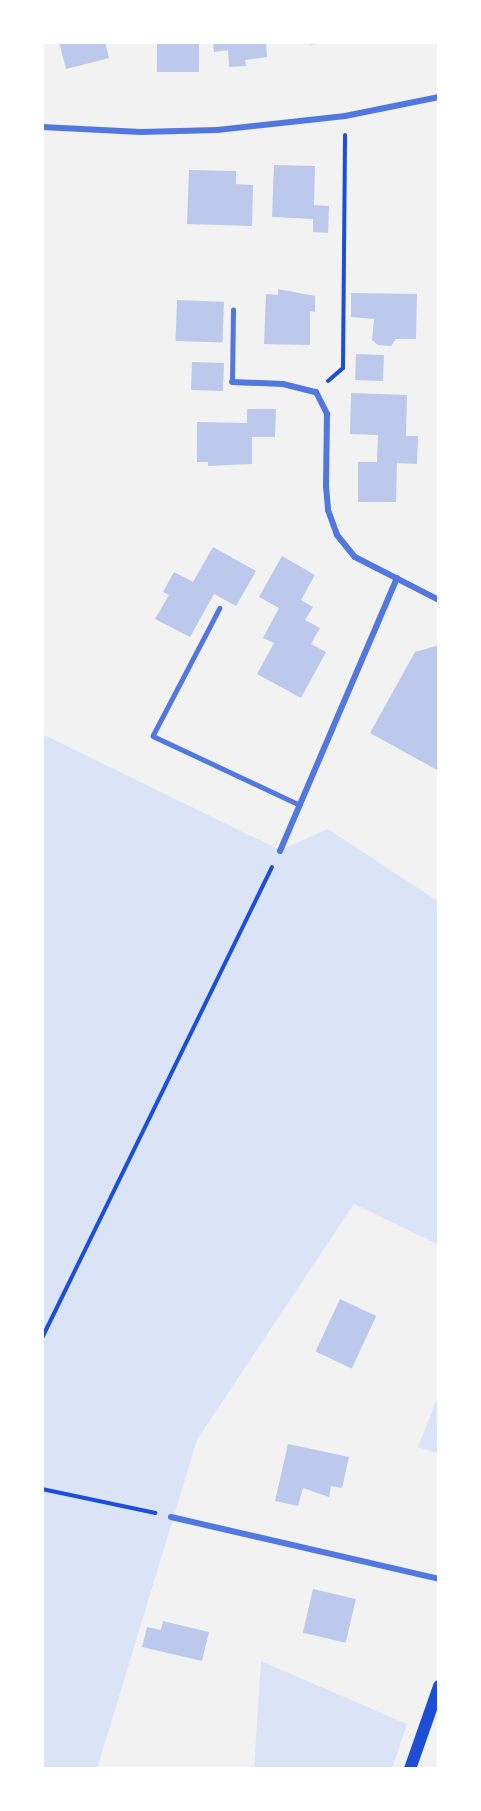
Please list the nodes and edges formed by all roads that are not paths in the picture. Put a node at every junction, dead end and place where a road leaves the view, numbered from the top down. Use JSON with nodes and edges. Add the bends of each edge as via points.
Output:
{"nodes":[{"id":1,"x":439,"y":97,"type":"edge"},
{"id":2,"x":42,"y":127,"type":"edge"},
{"id":3,"x":233,"y":310,"type":"dead end"},
{"id":4,"x":232,"y":382,"type":"joint"},
{"id":5,"x":397,"y":578,"type":"junction"},
{"id":6,"x":439,"y":600,"type":"edge"},
{"id":7,"x":220,"y":608,"type":"dead end"},
{"id":8,"x":300,"y":805,"type":"junction"},
{"id":9,"x":280,"y":850,"type":"road end"},
{"id":10,"x":171,"y":1517,"type":"road end"},
{"id":11,"x":439,"y":1579,"type":"edge"},
{"id":12,"x":439,"y":1686,"type":"edge"},
{"id":13,"x":410,"y":1769,"type":"edge"}],
"edges":[{"from":1,"to":2,"type":"street","via":[[345,116],[217,130],[141,132]]},
{"from":3,"to":4,"type":"lane"},
{"from":4,"to":5,"type":"street","via":[[283,384],[316,392],[327,414],[326,494],[337,535],[355,557]]},
{"from":5,"to":6,"type":"street"},
{"from":5,"to":8,"type":"street"},
{"from":7,"to":8,"type":"lane","via":[[153,736]]},
{"from":8,"to":9,"type":"street"},
{"from":10,"to":11,"type":"street"},
{"from":12,"to":13,"type":"main road"}]}
